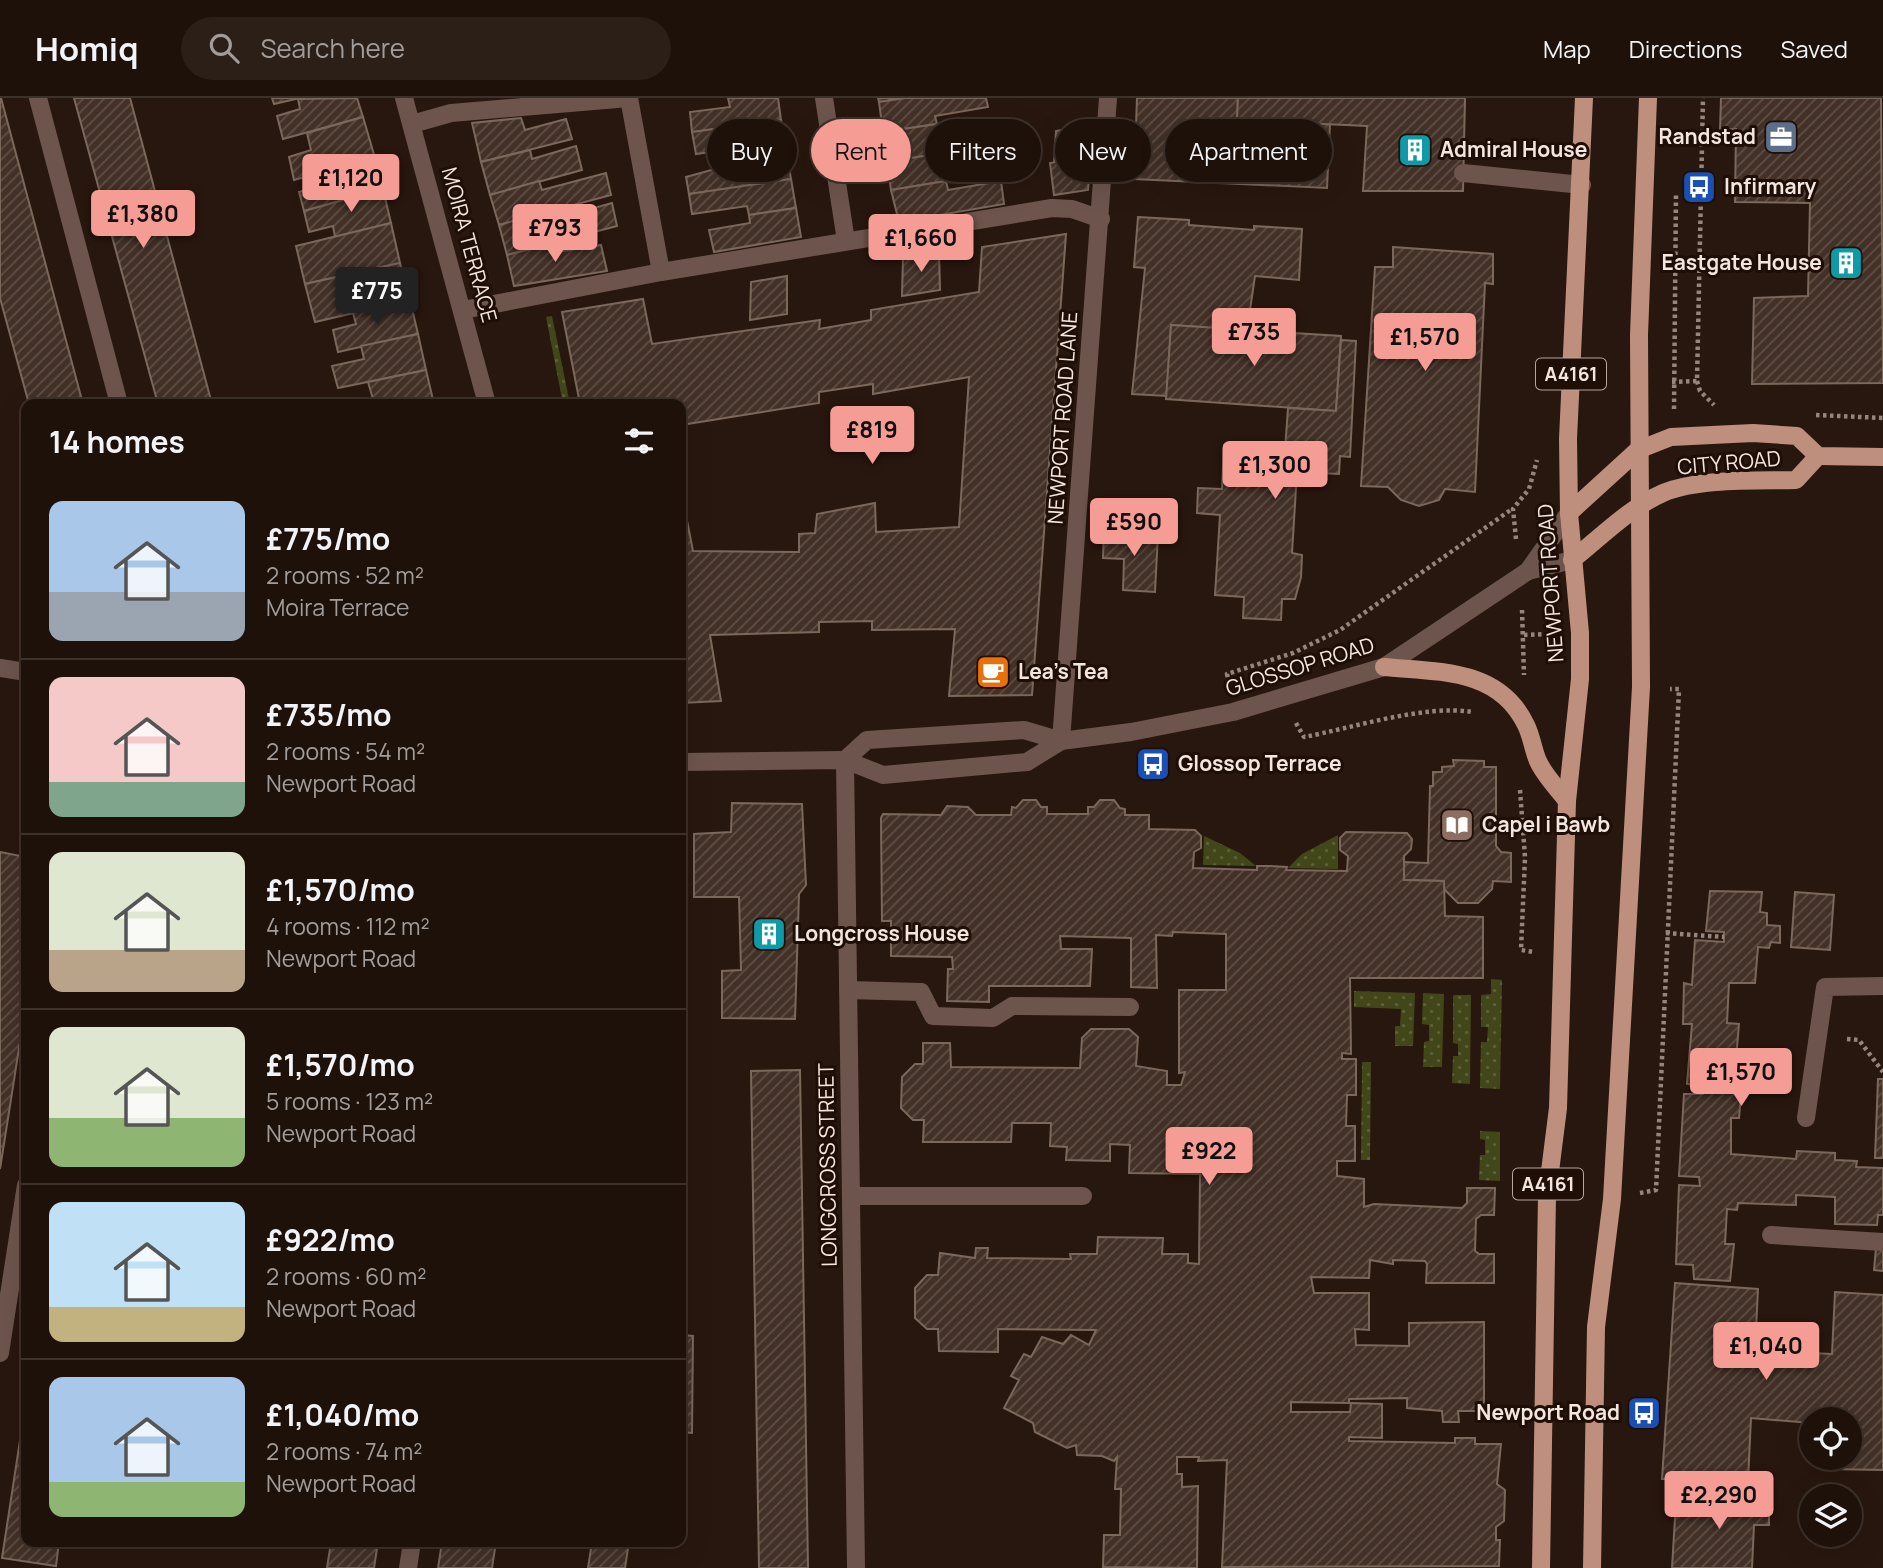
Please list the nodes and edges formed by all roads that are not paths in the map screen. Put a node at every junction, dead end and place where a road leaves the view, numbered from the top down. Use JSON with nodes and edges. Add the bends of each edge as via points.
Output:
{"nodes":[{"id":1,"x":38,"y":98,"type":"edge"},
{"id":2,"x":404,"y":98,"type":"edge"},
{"id":3,"x":824,"y":98,"type":"edge"},
{"id":4,"x":1108,"y":98,"type":"edge"},
{"id":5,"x":1584,"y":98,"type":"edge"},
{"id":6,"x":1648,"y":98,"type":"edge"},
{"id":7,"x":412,"y":124,"type":"junction"},
{"id":8,"x":1463,"y":173,"type":"dead end"},
{"id":9,"x":1582,"y":185,"type":"junction"},
{"id":10,"x":1101,"y":219,"type":"junction"},
{"id":11,"x":846,"y":241,"type":"junction"},
{"id":12,"x":661,"y":272,"type":"junction"},
{"id":13,"x":463,"y":310,"type":"junction"},
{"id":14,"x":118,"y":399,"type":"edge"},
{"id":15,"x":486,"y":399,"type":"edge"},
{"id":16,"x":1639,"y":450,"type":"junction"},
{"id":17,"x":1818,"y":456,"type":"junction"},
{"id":18,"x":1883,"y":457,"type":"edge"},
{"id":19,"x":1637,"y":507,"type":"junction"},
{"id":20,"x":1569,"y":513,"type":"junction"},
{"id":21,"x":1572,"y":560,"type":"junction"},
{"id":22,"x":1528,"y":571,"type":"junction"},
{"id":23,"x":1384,"y":667,"type":"junction"},
{"id":24,"x":0,"y":668,"type":"edge"},
{"id":25,"x":21,"y":671,"type":"edge"},
{"id":26,"x":1061,"y":741,"type":"junction"},
{"id":27,"x":845,"y":760,"type":"junction"},
{"id":28,"x":686,"y":762,"type":"edge"},
{"id":29,"x":1567,"y":801,"type":"junction"},
{"id":30,"x":1883,"y":986,"type":"edge"},
{"id":31,"x":848,"y":990,"type":"junction"},
{"id":32,"x":1130,"y":1007,"type":"dead end"},
{"id":33,"x":1806,"y":1118,"type":"dead end"},
{"id":34,"x":851,"y":1196,"type":"junction"},
{"id":35,"x":1083,"y":1196,"type":"dead end"},
{"id":36,"x":21,"y":1217,"type":"edge"},
{"id":37,"x":1770,"y":1235,"type":"dead end"},
{"id":38,"x":1883,"y":1242,"type":"edge"},
{"id":39,"x":0,"y":1353,"type":"edge"},
{"id":40,"x":411,"y":1547,"type":"edge"},
{"id":41,"x":408,"y":1568,"type":"edge"},
{"id":42,"x":856,"y":1568,"type":"edge"},
{"id":43,"x":1541,"y":1568,"type":"edge"},
{"id":44,"x":1592,"y":1568,"type":"edge"}],
"edges":[{"from":1,"to":14,"type":"street"},
{"from":2,"to":7,"type":"street","name":"MOIRA TERRACE"},
{"from":3,"to":11,"type":"street"},
{"from":4,"to":10,"type":"street","name":"NEWPORT ROAD LANE"},
{"from":5,"to":9,"type":"main road","name":"NEWPORT ROAD","number":"A4161"},
{"from":6,"to":16,"type":"main road","number":"A4161"},
{"from":7,"to":12,"type":"street","via":[[451,113],[629,98]]},
{"from":7,"to":13,"type":"street","name":"MOIRA TERRACE"},
{"from":8,"to":9,"type":"street"},
{"from":9,"to":20,"type":"main road","name":"NEWPORT ROAD","number":"A4161","via":[[1567,439]]},
{"from":10,"to":11,"type":"street","via":[[1052,208]]},
{"from":10,"to":26,"type":"street","name":"NEWPORT ROAD LANE"},
{"from":11,"to":12,"type":"street"},
{"from":12,"to":13,"type":"street"},
{"from":13,"to":15,"type":"street","name":"MOIRA TERRACE"},
{"from":16,"to":17,"type":"main road","name":"CITY ROAD","via":[[1671,437],[1753,433],[1797,436]]},
{"from":16,"to":19,"type":"main road","number":"A4161"},
{"from":16,"to":20,"type":"main road"},
{"from":17,"to":18,"type":"main road"},
{"from":17,"to":19,"type":"main road","name":"CITY ROAD","via":[[1796,480],[1687,486]]},
{"from":19,"to":21,"type":"main road","name":"CITY ROAD"},
{"from":19,"to":44,"type":"main road","number":"A4161","via":[[1641,687],[1612,1199],[1596,1327]]},
{"from":20,"to":21,"type":"main road","name":"NEWPORT ROAD","number":"A4161"},
{"from":20,"to":22,"type":"street","name":"GLOSSOP ROAD"},
{"from":21,"to":22,"type":"street","name":"GLOSSOP ROAD"},
{"from":21,"to":29,"type":"main road","name":"NEWPORT ROAD","number":"A4161","via":[[1580,679]]},
{"from":22,"to":23,"type":"street","name":"GLOSSOP ROAD"},
{"from":23,"to":26,"type":"street","name":"GLOSSOP ROAD","via":[[1233,712]]},
{"from":23,"to":29,"type":"main road","via":[[1459,673],[1494,687],[1527,726],[1539,764]]},
{"from":24,"to":25,"type":"street"},
{"from":26,"to":27,"type":"street","name":"GLOSSOP ROAD","via":[[1027,762],[987,768],[883,775]]},
{"from":26,"to":27,"type":"street","name":"GLOSSOP ROAD","via":[[1024,730],[867,740]]},
{"from":27,"to":28,"type":"street","name":"GLOSSOP ROAD"},
{"from":27,"to":31,"type":"street","name":"LONGCROSS STREET"},
{"from":29,"to":43,"type":"main road","name":"NEWPORT ROAD","number":"A4161","via":[[1558,1108],[1547,1195]]},
{"from":30,"to":33,"type":"street","via":[[1825,987]]},
{"from":31,"to":32,"type":"street","via":[[920,992],[933,1016],[993,1018],[1012,1006]]},
{"from":31,"to":34,"type":"street","name":"LONGCROSS STREET"},
{"from":34,"to":35,"type":"street"},
{"from":34,"to":42,"type":"street","name":"LONGCROSS STREET"},
{"from":36,"to":39,"type":"street"},
{"from":37,"to":38,"type":"street"},
{"from":40,"to":41,"type":"street"}]}
